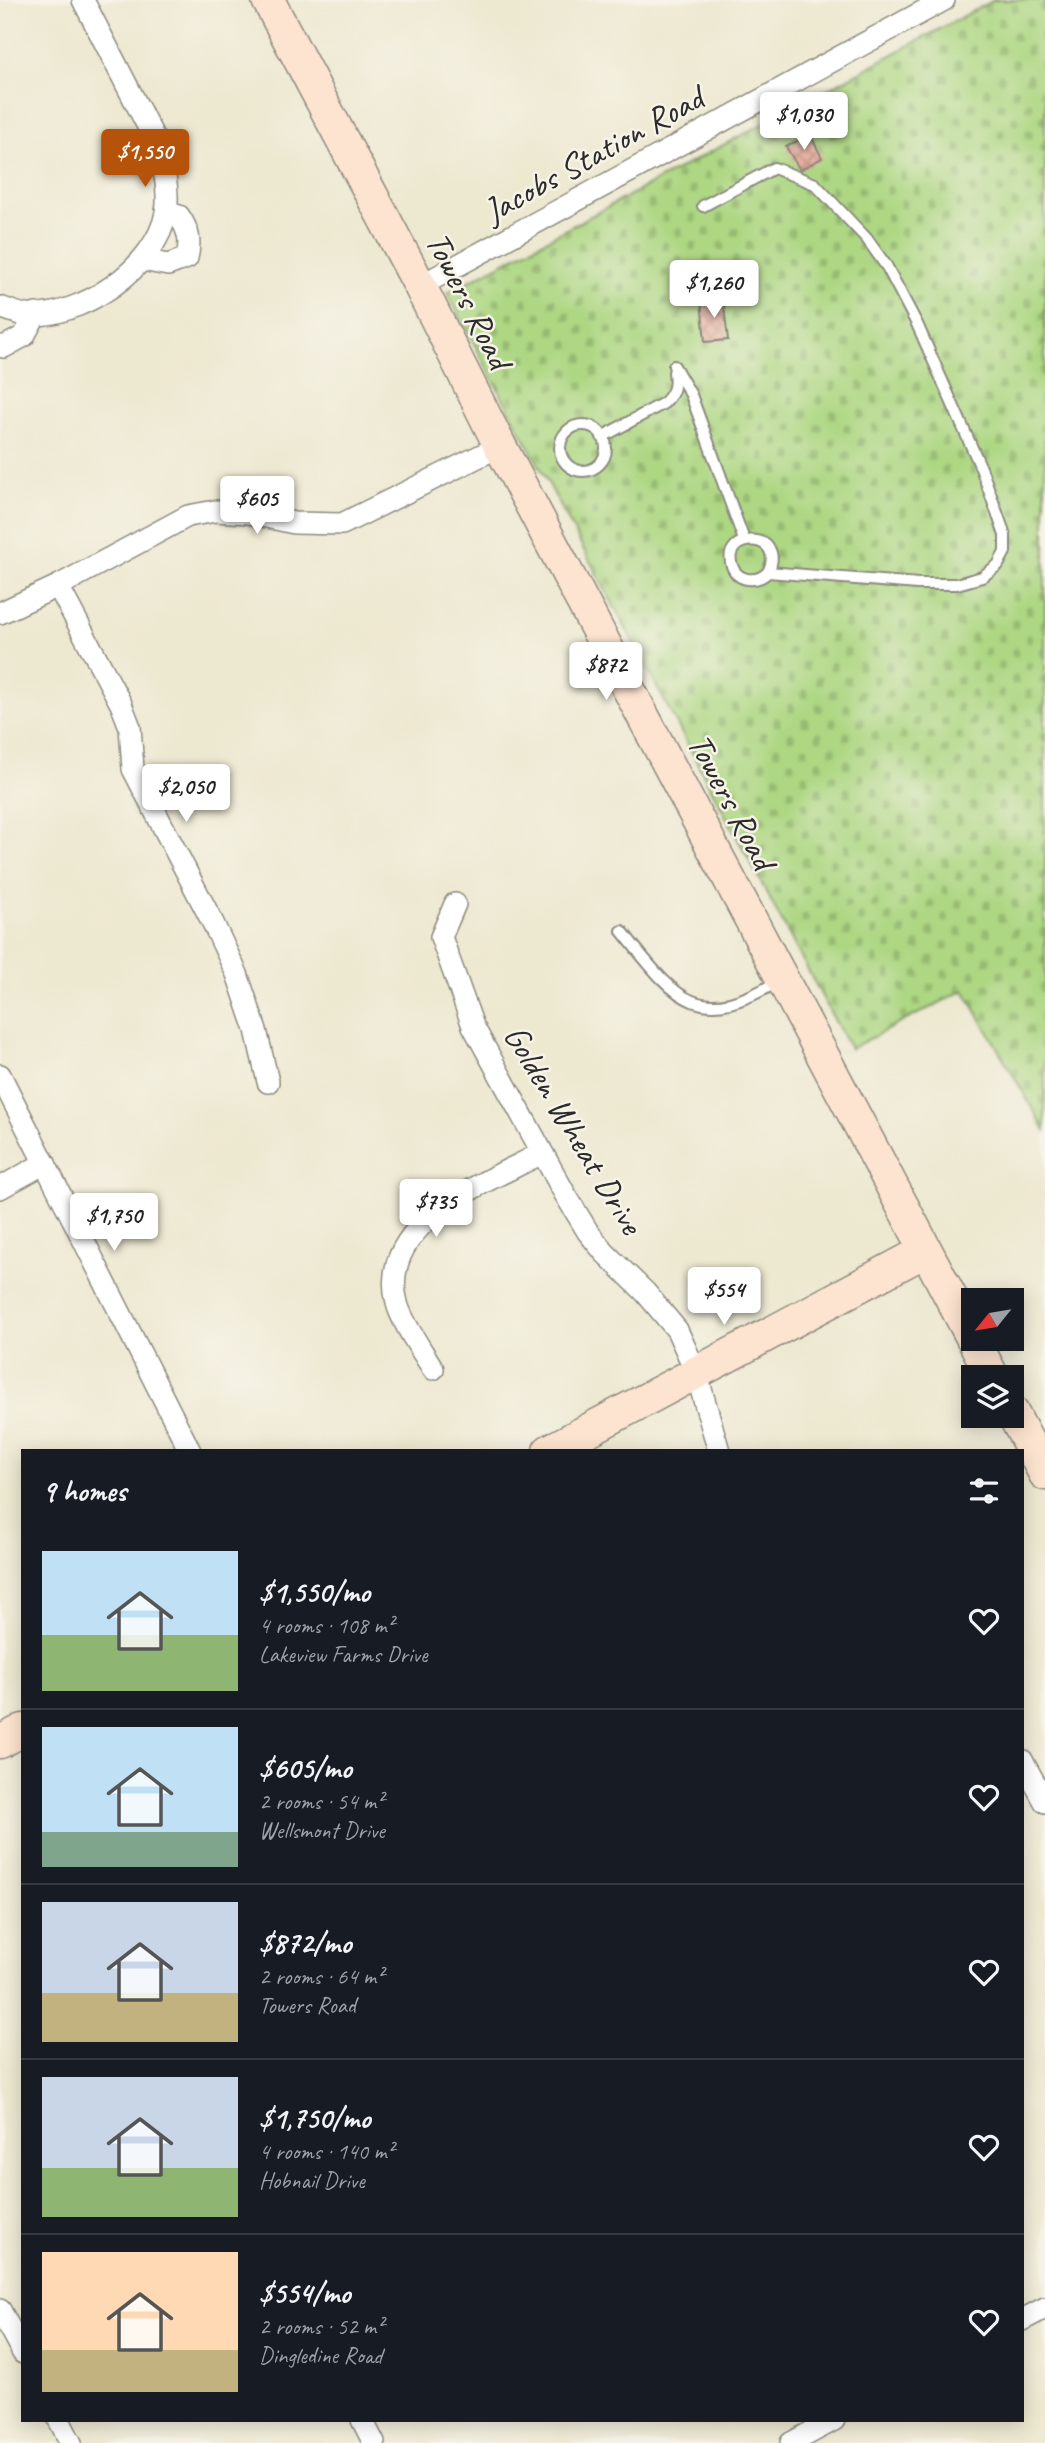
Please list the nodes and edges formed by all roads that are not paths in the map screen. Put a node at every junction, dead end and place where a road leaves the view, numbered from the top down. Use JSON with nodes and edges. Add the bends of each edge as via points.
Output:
{"nodes":[{"id":1,"x":83,"y":0,"type":"edge"},
{"id":2,"x":268,"y":0,"type":"edge"},
{"id":3,"x":944,"y":0,"type":"edge"},
{"id":4,"x":703,"y":206,"type":"dead end"},
{"id":5,"x":166,"y":212,"type":"junction"},
{"id":6,"x":142,"y":260,"type":"junction"},
{"id":7,"x":421,"y":286,"type":"junction"},
{"id":8,"x":0,"y":307,"type":"edge"},
{"id":9,"x":36,"y":314,"type":"junction"},
{"id":10,"x":0,"y":345,"type":"edge"},
{"id":11,"x":602,"y":437,"type":"junction"},
{"id":12,"x":500,"y":446,"type":"junction"},
{"id":13,"x":744,"y":540,"type":"junction"},
{"id":14,"x":768,"y":572,"type":"junction"},
{"id":15,"x":58,"y":586,"type":"junction"},
{"id":16,"x":0,"y":613,"type":"edge"},
{"id":17,"x":455,"y":904,"type":"dead end"},
{"id":18,"x":622,"y":932,"type":"dead end"},
{"id":19,"x":782,"y":979,"type":"junction"},
{"id":20,"x":0,"y":1075,"type":"edge"},
{"id":21,"x":268,"y":1082,"type":"dead end"},
{"id":22,"x":542,"y":1153,"type":"junction"},
{"id":23,"x":45,"y":1163,"type":"junction"},
{"id":24,"x":0,"y":1188,"type":"edge"},
{"id":25,"x":925,"y":1251,"type":"junction"},
{"id":26,"x":987,"y":1365,"type":"edge"},
{"id":27,"x":433,"y":1369,"type":"dead end"},
{"id":28,"x":696,"y":1372,"type":"junction"},
{"id":29,"x":1021,"y":1428,"type":"edge"},
{"id":30,"x":189,"y":1449,"type":"edge"},
{"id":31,"x":553,"y":1449,"type":"edge"},
{"id":32,"x":718,"y":1449,"type":"edge"},
{"id":33,"x":1045,"y":1474,"type":"edge"},
{"id":34,"x":21,"y":1731,"type":"edge"},
{"id":35,"x":0,"y":1742,"type":"edge"},
{"id":36,"x":1024,"y":1764,"type":"edge"},
{"id":37,"x":1045,"y":1802,"type":"edge"},
{"id":38,"x":0,"y":2310,"type":"edge"},
{"id":39,"x":15,"y":2341,"type":"edge"},
{"id":40,"x":60,"y":2422,"type":"edge"},
{"id":41,"x":363,"y":2422,"type":"edge"},
{"id":42,"x":830,"y":2422,"type":"edge"},
{"id":43,"x":71,"y":2443,"type":"edge"},
{"id":44,"x":374,"y":2443,"type":"edge"},
{"id":45,"x":791,"y":2443,"type":"edge"}],
"edges":[{"from":1,"to":5,"type":"street","via":[[157,144]]},
{"from":2,"to":7,"type":"main road","name":"Towers Road"},
{"from":3,"to":7,"type":"street","name":"Jacobs Station Road"},
{"from":4,"to":14,"type":"lane","via":[[774,168],[815,184],[833,202],[887,267],[917,324],[1006,535],[1006,552],[998,565],[982,577],[957,583]]},
{"from":5,"to":6,"type":"street"},
{"from":5,"to":6,"type":"street","via":[[179,216],[186,226],[191,243],[187,258],[169,265]]},
{"from":6,"to":9,"type":"street","via":[[101,295]]},
{"from":7,"to":12,"type":"main road","name":"Towers Road"},
{"from":8,"to":9,"type":"street"},
{"from":9,"to":10,"type":"street","via":[[24,336]]},
{"from":11,"to":11,"type":"lane","via":[[583,425],[568,430],[561,443],[562,458],[579,471],[593,468],[603,458]]},
{"from":11,"to":13,"type":"lane","via":[[672,395],[674,366],[691,395]]},
{"from":12,"to":15,"type":"street","via":[[342,524],[294,523],[215,511],[188,516]]},
{"from":12,"to":19,"type":"main road","name":"Towers Road"},
{"from":13,"to":14,"type":"lane","via":[[757,540],[767,547],[772,559]]},
{"from":13,"to":14,"type":"lane","via":[[732,555],[737,574],[757,579]]},
{"from":15,"to":16,"type":"street"},
{"from":15,"to":21,"type":"street","via":[[121,704],[130,727],[133,769],[237,974]]},
{"from":17,"to":22,"type":"street","name":"Golden Wheat Drive","via":[[441,937],[473,1027]]},
{"from":18,"to":19,"type":"lane","via":[[670,987],[702,1004],[725,1006]]},
{"from":19,"to":25,"type":"main road","name":"Towers Road"},
{"from":20,"to":23,"type":"street"},
{"from":22,"to":27,"type":"street","via":[[432,1214],[405,1247],[396,1271],[397,1307]]},
{"from":22,"to":28,"type":"street","name":"Golden Wheat Drive","via":[[588,1232],[677,1330]]},
{"from":23,"to":24,"type":"street"},
{"from":23,"to":30,"type":"street"},
{"from":25,"to":26,"type":"main road","name":"Towers Road"},
{"from":25,"to":28,"type":"main road"},
{"from":28,"to":31,"type":"main road"},
{"from":28,"to":32,"type":"street","name":"Golden Wheat Drive"},
{"from":29,"to":33,"type":"main road"},
{"from":34,"to":35,"type":"main road"},
{"from":36,"to":37,"type":"street"},
{"from":38,"to":39,"type":"street"},
{"from":40,"to":43,"type":"street"},
{"from":41,"to":44,"type":"street"},
{"from":42,"to":45,"type":"street"}]}
